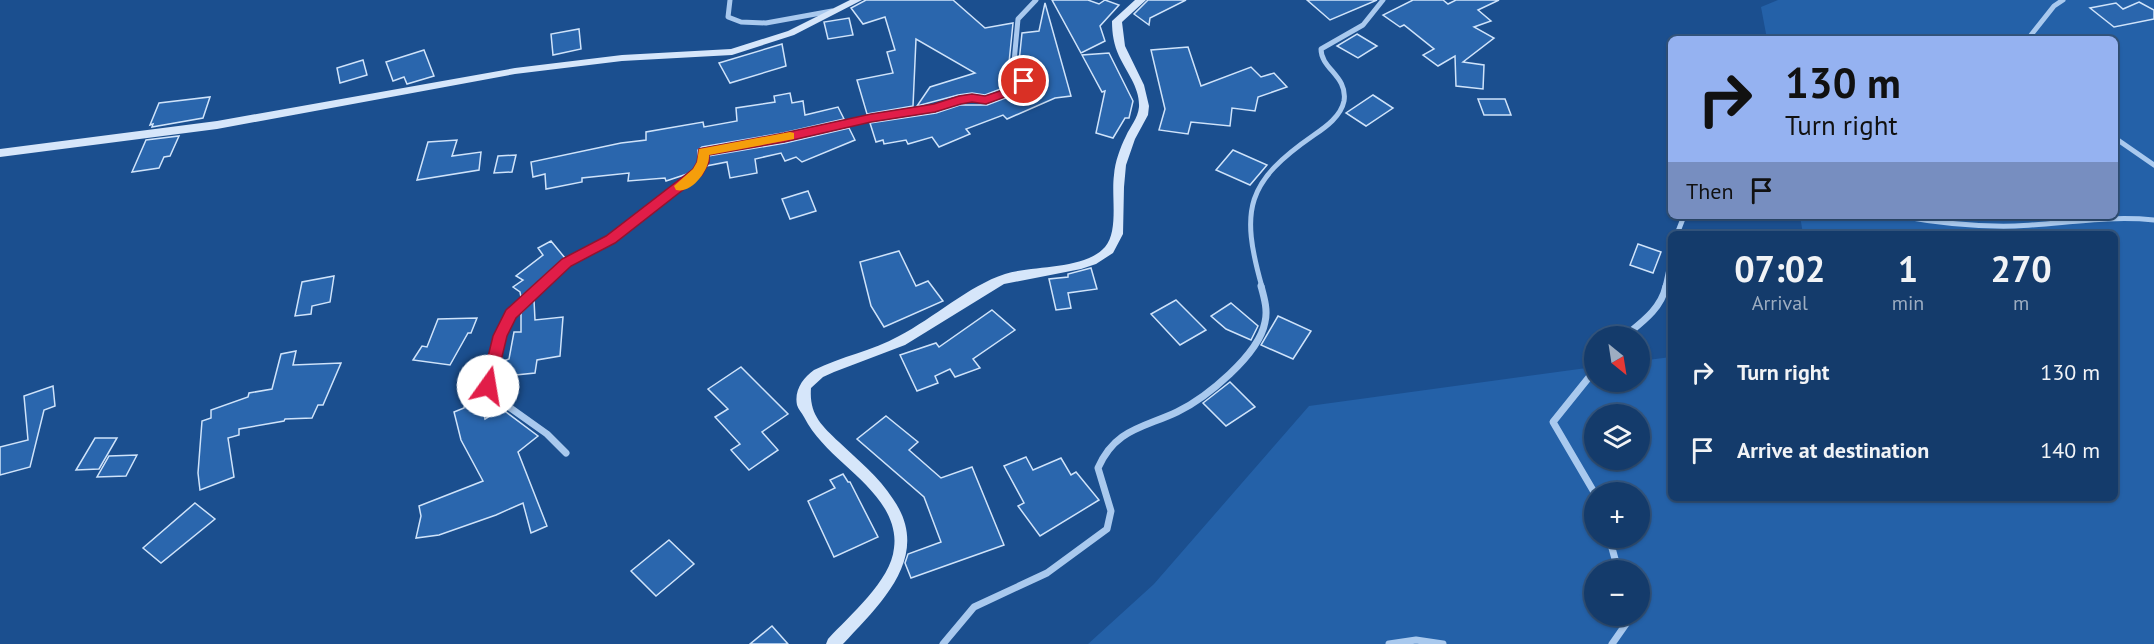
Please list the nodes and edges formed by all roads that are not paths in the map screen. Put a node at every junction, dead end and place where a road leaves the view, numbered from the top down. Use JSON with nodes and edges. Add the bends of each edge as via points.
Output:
{"nodes":[{"id":1,"x":730,"y":0,"type":"edge"},
{"id":2,"x":857,"y":0,"type":"edge"},
{"id":3,"x":1036,"y":0,"type":"edge"},
{"id":4,"x":1141,"y":0,"type":"edge"},
{"id":5,"x":1383,"y":0,"type":"edge"},
{"id":6,"x":2062,"y":0,"type":"edge"},
{"id":7,"x":832,"y":11,"type":"junction"},
{"id":8,"x":2031,"y":36,"type":"edge"},
{"id":9,"x":2118,"y":140,"type":"edge"},
{"id":10,"x":0,"y":153,"type":"edge"},
{"id":11,"x":2154,"y":165,"type":"edge"},
{"id":12,"x":2118,"y":217,"type":"edge"},
{"id":13,"x":1918,"y":219,"type":"edge"},
{"id":14,"x":2081,"y":219,"type":"edge"},
{"id":15,"x":2154,"y":220,"type":"edge"},
{"id":16,"x":1668,"y":275,"type":"edge"},
{"id":17,"x":1637,"y":326,"type":"edge"},
{"id":18,"x":1584,"y":383,"type":"edge"},
{"id":19,"x":566,"y":453,"type":"dead end"},
{"id":20,"x":1588,"y":482,"type":"edge"},
{"id":21,"x":1625,"y":626,"type":"edge"},
{"id":22,"x":833,"y":644,"type":"edge"},
{"id":23,"x":943,"y":644,"type":"edge"},
{"id":24,"x":1389,"y":644,"type":"edge"},
{"id":25,"x":1443,"y":644,"type":"edge"},
{"id":26,"x":1612,"y":644,"type":"edge"}],
"edges":[{"from":1,"to":7,"type":"street","via":[[728,17],[739,23],[780,22]]},
{"from":2,"to":7,"type":"main road"},
{"from":3,"to":19,"type":"street","via":[[1018,19],[1014,62],[1023,86],[986,100],[959,100],[935,108],[703,152],[698,172],[610,240],[566,263],[511,314],[500,336],[488,386],[495,397],[548,434]]},
{"from":4,"to":22,"type":"main road","via":[[1117,21],[1121,55],[1142,93],[1144,107],[1120,169],[1116,239],[1109,252],[1091,262],[996,283],[922,330],[818,374],[807,383],[803,404],[813,423],[875,486],[896,512],[903,532],[901,550],[883,588]]},
{"from":5,"to":23,"type":"street","via":[[1363,26],[1321,49],[1321,56],[1345,93],[1339,112],[1287,155],[1258,189],[1252,214],[1251,248],[1264,294],[1266,321],[1257,342],[1224,378],[1188,407],[1129,431],[1107,449],[1098,468],[1111,511],[1107,529],[1047,573],[974,607]]},
{"from":6,"to":8,"type":"street"},
{"from":7,"to":10,"type":"main road","via":[[791,33],[732,52],[622,58],[537,68],[217,125]]},
{"from":9,"to":11,"type":"street"},
{"from":12,"to":15,"type":"street"},
{"from":13,"to":14,"type":"street","via":[[1985,226]]},
{"from":16,"to":17,"type":"street","via":[[1664,294],[1652,313]]},
{"from":18,"to":20,"type":"street","via":[[1553,422]]},
{"from":21,"to":26,"type":"street"},
{"from":24,"to":25,"type":"street","via":[[1430,639]]}]}
